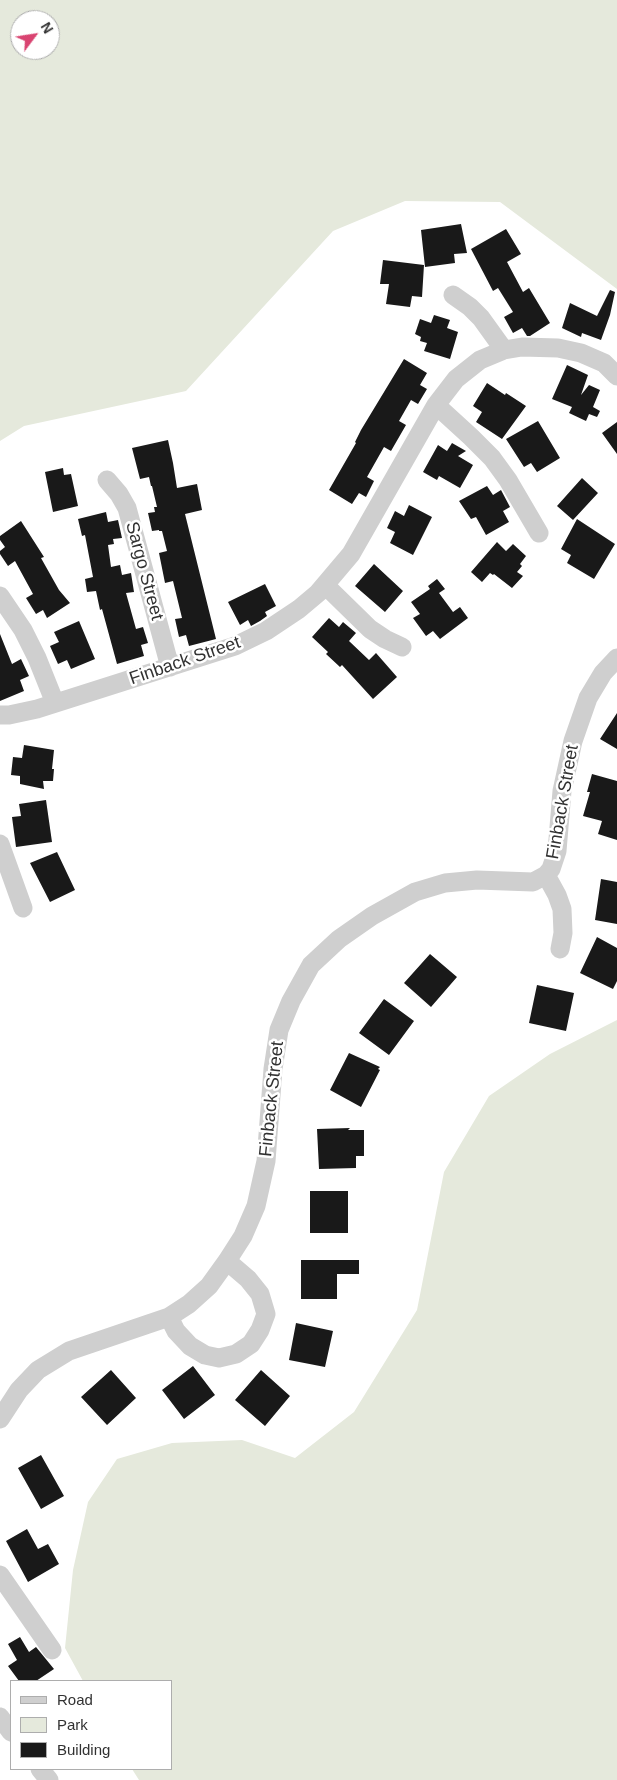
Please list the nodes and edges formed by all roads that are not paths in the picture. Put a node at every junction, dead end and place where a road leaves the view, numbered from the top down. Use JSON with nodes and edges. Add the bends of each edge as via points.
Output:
{"nodes":[{"id":1,"x":453,"y":295,"type":"dead end"},
{"id":2,"x":504,"y":350,"type":"junction"},
{"id":3,"x":617,"y":376,"type":"edge"},
{"id":4,"x":436,"y":405,"type":"junction"},
{"id":5,"x":107,"y":480,"type":"dead end"},
{"id":6,"x":539,"y":533,"type":"dead end"},
{"id":7,"x":325,"y":585,"type":"junction"},
{"id":8,"x":0,"y":596,"type":"edge"},
{"id":9,"x":402,"y":647,"type":"dead end"},
{"id":10,"x":617,"y":658,"type":"edge"},
{"id":11,"x":170,"y":667,"type":"junction"},
{"id":12,"x":55,"y":703,"type":"junction"},
{"id":13,"x":0,"y":715,"type":"edge"},
{"id":14,"x":0,"y":844,"type":"edge"},
{"id":15,"x":546,"y":875,"type":"junction"},
{"id":16,"x":23,"y":908,"type":"dead end"},
{"id":17,"x":560,"y":949,"type":"dead end"},
{"id":18,"x":227,"y":1261,"type":"junction"},
{"id":19,"x":169,"y":1317,"type":"junction"},
{"id":20,"x":0,"y":1419,"type":"edge"},
{"id":21,"x":0,"y":1574,"type":"edge"},
{"id":22,"x":52,"y":1650,"type":"dead end"},
{"id":23,"x":0,"y":1717,"type":"edge"},
{"id":24,"x":10,"y":1731,"type":"edge"}],
"edges":[{"from":1,"to":2,"type":"street","via":[[481,318]]},
{"from":2,"to":3,"type":"street","name":"Finback Street","via":[[522,347],[581,352],[604,363]]},
{"from":2,"to":4,"type":"street","name":"Finback Street","via":[[480,360],[456,379]]},
{"from":4,"to":6,"type":"street","via":[[492,458]]},
{"from":4,"to":7,"type":"street","name":"Finback Street","via":[[351,554]]},
{"from":5,"to":11,"type":"street","name":"Sargo Street","via":[[128,508]]},
{"from":7,"to":9,"type":"street","via":[[370,629]]},
{"from":7,"to":11,"type":"street","name":"Finback Street","via":[[266,631],[235,646]]},
{"from":8,"to":12,"type":"street","via":[[23,630]]},
{"from":10,"to":15,"type":"street","name":"Finback Street","via":[[588,698],[573,741],[562,792],[557,851],[552,869]]},
{"from":11,"to":12,"type":"street","name":"Finback Street"},
{"from":12,"to":13,"type":"street","name":"Finback Street"},
{"from":14,"to":16,"type":"street"},
{"from":15,"to":17,"type":"street","via":[[562,909]]},
{"from":15,"to":18,"type":"street","name":"Finback Street","via":[[534,882],[477,880],[445,883],[414,892],[339,938],[311,965],[279,1030],[266,1161],[256,1206]]},
{"from":18,"to":19,"type":"street","name":"Finback Street","via":[[209,1286]]},
{"from":18,"to":19,"type":"street","via":[[260,1294],[266,1314],[251,1344],[236,1354],[219,1358],[205,1355],[190,1346],[176,1331]]},
{"from":19,"to":20,"type":"street","name":"Finback Street","via":[[69,1351],[38,1370]]},
{"from":21,"to":22,"type":"street"},
{"from":23,"to":24,"type":"street"}]}
